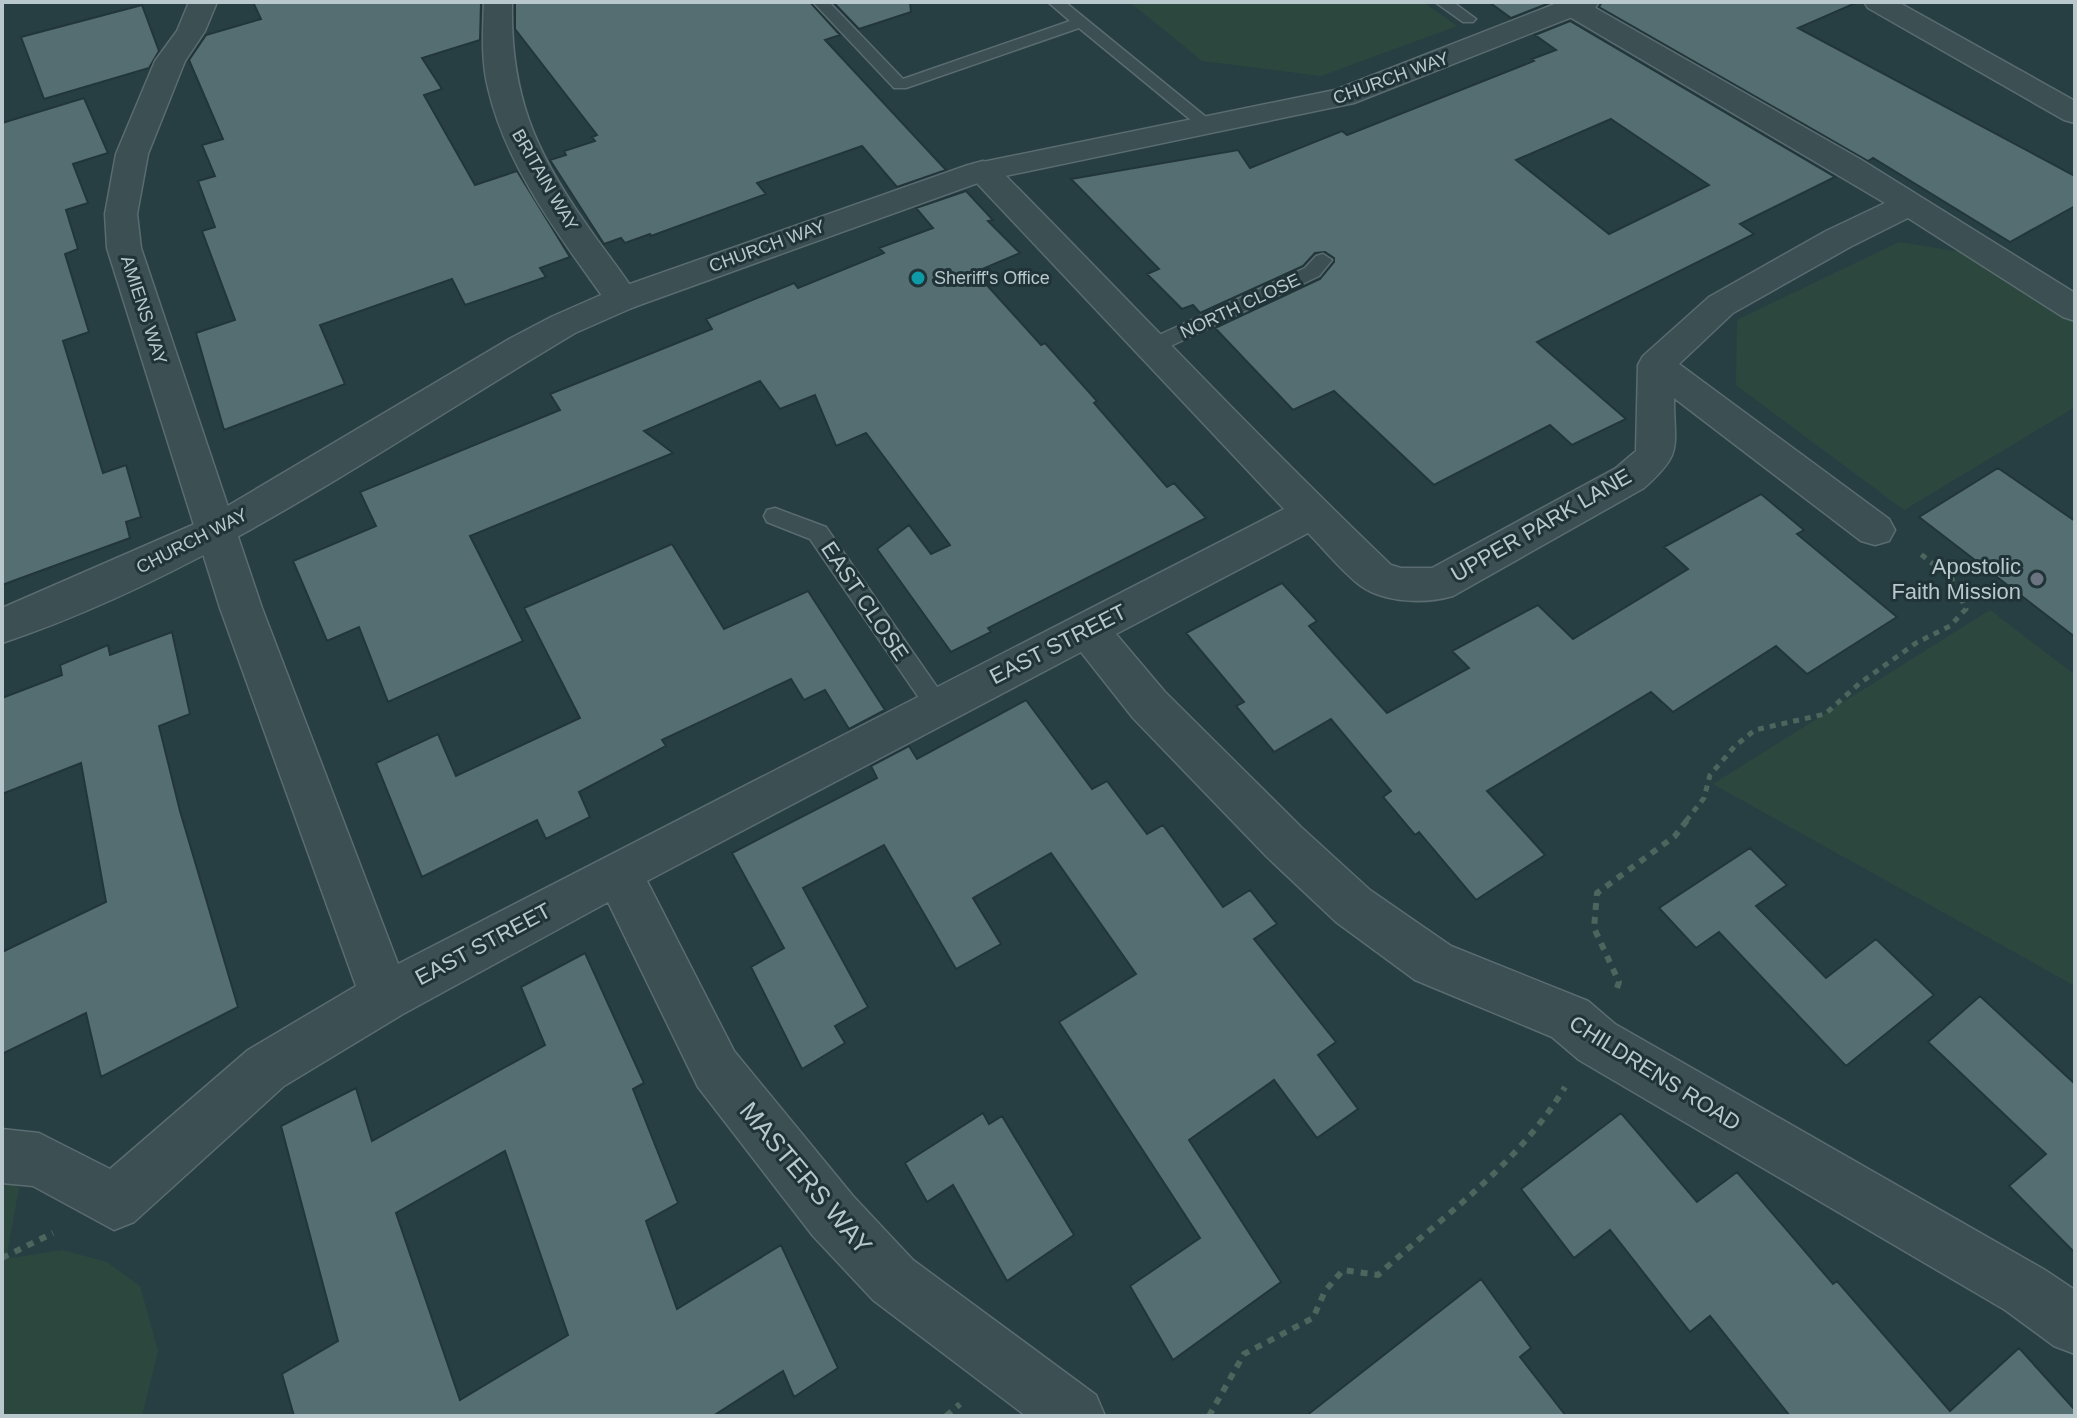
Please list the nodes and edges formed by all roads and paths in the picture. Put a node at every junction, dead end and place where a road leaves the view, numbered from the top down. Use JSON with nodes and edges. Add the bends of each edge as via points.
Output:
{"nodes":[{"id":1,"x":203,"y":2,"type":"edge"},
{"id":2,"x":498,"y":2,"type":"edge"},
{"id":3,"x":821,"y":2,"type":"edge"},
{"id":4,"x":1056,"y":2,"type":"edge"},
{"id":5,"x":1443,"y":2,"type":"edge"},
{"id":6,"x":1878,"y":2,"type":"edge"},
{"id":7,"x":1579,"y":4,"type":"edge"},
{"id":8,"x":1468,"y":19,"type":"dead end"},
{"id":9,"x":1081,"y":22,"type":"junction"},
{"id":10,"x":2075,"y":114,"type":"edge"},
{"id":11,"x":1209,"y":126,"type":"junction"},
{"id":12,"x":983,"y":171,"type":"junction"},
{"id":13,"x":1909,"y":204,"type":"junction"},
{"id":14,"x":1323,"y":260,"type":"dead end"},
{"id":15,"x":622,"y":299,"type":"junction"},
{"id":16,"x":2075,"y":309,"type":"edge"},
{"id":17,"x":1153,"y":346,"type":"junction"},
{"id":18,"x":1656,"y":365,"type":"junction"},
{"id":19,"x":1311,"y":513,"type":"junction"},
{"id":20,"x":775,"y":516,"type":"dead end"},
{"id":21,"x":1875,"y":530,"type":"joint"},
{"id":22,"x":218,"y":531,"type":"junction"},
{"id":23,"x":2,"y":626,"type":"edge"},
{"id":24,"x":1087,"y":629,"type":"junction"},
{"id":25,"x":938,"y":707,"type":"junction"},
{"id":26,"x":618,"y":872,"type":"junction"},
{"id":27,"x":385,"y":997,"type":"junction"},
{"id":28,"x":1597,"y":1042,"type":"junction"},
{"id":29,"x":2,"y":1156,"type":"edge"},
{"id":30,"x":2075,"y":1325,"type":"edge"},
{"id":31,"x":1075,"y":1416,"type":"edge"},
{"id":32,"x":1209,"y":1416,"type":"edge"}],
"edges":[{"from":1,"to":22,"type":"street","name":"AMIENS WAY","via":[[170,61],[132,154],[121,214],[124,248]]},
{"from":2,"to":15,"type":"street","name":"BRITAIN WAY","via":[[495,59],[519,142]]},
{"from":3,"to":9,"type":"lane","via":[[900,85]]},
{"from":4,"to":9,"type":"lane"},
{"from":5,"to":8,"type":"lane"},
{"from":6,"to":10,"type":"street"},
{"from":7,"to":11,"type":"street","name":"CHURCH WAY","via":[[1343,97]]},
{"from":7,"to":13,"type":"street"},
{"from":9,"to":11,"type":"lane"},
{"from":11,"to":12,"type":"street","name":"CHURCH WAY"},
{"from":12,"to":15,"type":"street","name":"CHURCH WAY"},
{"from":12,"to":17,"type":"street"},
{"from":13,"to":16,"type":"street"},
{"from":13,"to":18,"type":"street","via":[[1721,305]]},
{"from":14,"to":17,"type":"lane","name":"NORTH CLOSE","via":[[1312,272]]},
{"from":15,"to":22,"type":"street","name":"CHURCH WAY","via":[[537,340]]},
{"from":17,"to":19,"type":"street"},
{"from":18,"to":19,"type":"street","name":"UPPER PARK LANE","via":[[1655,456],[1630,478],[1438,584],[1400,584],[1377,576]]},
{"from":18,"to":21,"type":"street"},
{"from":19,"to":24,"type":"street","name":"EAST STREET"},
{"from":20,"to":25,"type":"lane","name":"EAST CLOSE","via":[[818,533]]},
{"from":21,"to":28,"type":"path","via":[[1909,545],[1952,579],[1966,609],[1950,626],[1916,643],[1825,714],[1755,730],[1710,775],[1704,798],[1675,836],[1597,893],[1594,928],[1619,982],[1614,1009]]},
{"from":22,"to":23,"type":"street","name":"CHURCH WAY"},
{"from":22,"to":27,"type":"street","via":[[241,608]]},
{"from":24,"to":25,"type":"street","name":"EAST STREET"},
{"from":24,"to":28,"type":"street","name":"CHILDRENS ROAD","via":[[1149,705],[1353,906],[1433,963],[1570,1019]]},
{"from":25,"to":26,"type":"street","name":"EAST STREET"},
{"from":26,"to":27,"type":"street","name":"EAST STREET"},
{"from":26,"to":31,"type":"street","name":"MASTERS WAY","via":[[716,1069],[833,1216],[893,1280]]},
{"from":27,"to":29,"type":"street","name":"EAST STREET","via":[[266,1068],[114,1202],[39,1160]]},
{"from":28,"to":30,"type":"street","name":"CHILDRENS ROAD","via":[[2025,1290]]},
{"from":28,"to":32,"type":"path","via":[[1577,1063],[1525,1145],[1378,1275],[1343,1270],[1325,1291],[1313,1318],[1244,1354]]}]}
